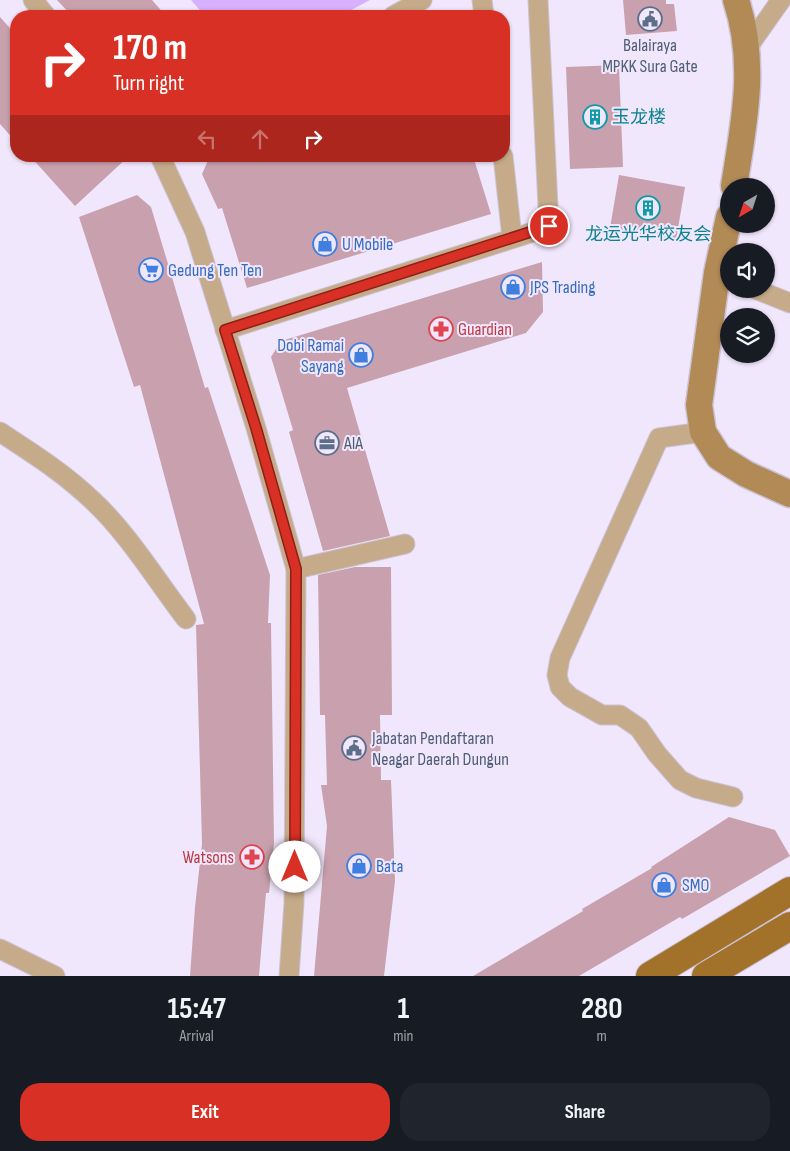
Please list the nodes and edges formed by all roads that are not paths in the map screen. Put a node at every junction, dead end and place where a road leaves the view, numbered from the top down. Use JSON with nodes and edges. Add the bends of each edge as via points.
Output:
{"nodes":[{"id":1,"x":33,"y":0,"type":"edge"},
{"id":2,"x":422,"y":0,"type":"edge"},
{"id":3,"x":538,"y":0,"type":"edge"},
{"id":4,"x":736,"y":0,"type":"edge"},
{"id":5,"x":781,"y":0,"type":"edge"},
{"id":6,"x":41,"y":10,"type":"edge"},
{"id":7,"x":404,"y":10,"type":"edge"},
{"id":8,"x":748,"y":47,"type":"junction"},
{"id":9,"x":163,"y":162,"type":"edge"},
{"id":10,"x":504,"y":162,"type":"edge"},
{"id":11,"x":735,"y":178,"type":"edge"},
{"id":12,"x":512,"y":238,"type":"junction"},
{"id":13,"x":720,"y":291,"type":"edge"},
{"id":14,"x":775,"y":297,"type":"edge"},
{"id":15,"x":790,"y":303,"type":"edge"},
{"id":16,"x":225,"y":330,"type":"junction"},
{"id":17,"x":0,"y":432,"type":"edge"},
{"id":18,"x":703,"y":432,"type":"junction"},
{"id":19,"x":790,"y":494,"type":"edge"},
{"id":20,"x":405,"y":544,"type":"dead end"},
{"id":21,"x":296,"y":569,"type":"junction"},
{"id":22,"x":186,"y":620,"type":"dead end"},
{"id":23,"x":733,"y":797,"type":"dead end"},
{"id":24,"x":790,"y":891,"type":"edge"},
{"id":25,"x":790,"y":926,"type":"edge"},
{"id":26,"x":0,"y":949,"type":"edge"},
{"id":27,"x":56,"y":976,"type":"edge"},
{"id":28,"x":289,"y":976,"type":"edge"},
{"id":29,"x":650,"y":976,"type":"edge"},
{"id":30,"x":706,"y":976,"type":"edge"}],
"edges":[{"from":1,"to":6,"type":"street"},
{"from":2,"to":7,"type":"street"},
{"from":3,"to":12,"type":"street","via":[[549,226]]},
{"from":4,"to":8,"type":"street"},
{"from":5,"to":8,"type":"street"},
{"from":8,"to":11,"type":"street","via":[[748,86]]},
{"from":9,"to":16,"type":"street","via":[[195,232]]},
{"from":10,"to":12,"type":"street"},
{"from":12,"to":16,"type":"street"},
{"from":13,"to":18,"type":"street","via":[[699,405]]},
{"from":14,"to":15,"type":"street"},
{"from":16,"to":21,"type":"street"},
{"from":17,"to":22,"type":"street","via":[[52,467],[94,501]]},
{"from":18,"to":19,"type":"street","via":[[719,457],[746,474]]},
{"from":18,"to":23,"type":"street","via":[[659,438],[560,658],[557,675],[560,686],[585,707],[602,715],[620,715],[639,728],[680,780],[696,788]]},
{"from":20,"to":21,"type":"street"},
{"from":21,"to":28,"type":"street","via":[[294,904]]},
{"from":24,"to":29,"type":"main road"},
{"from":25,"to":30,"type":"main road"},
{"from":26,"to":27,"type":"street"}]}
